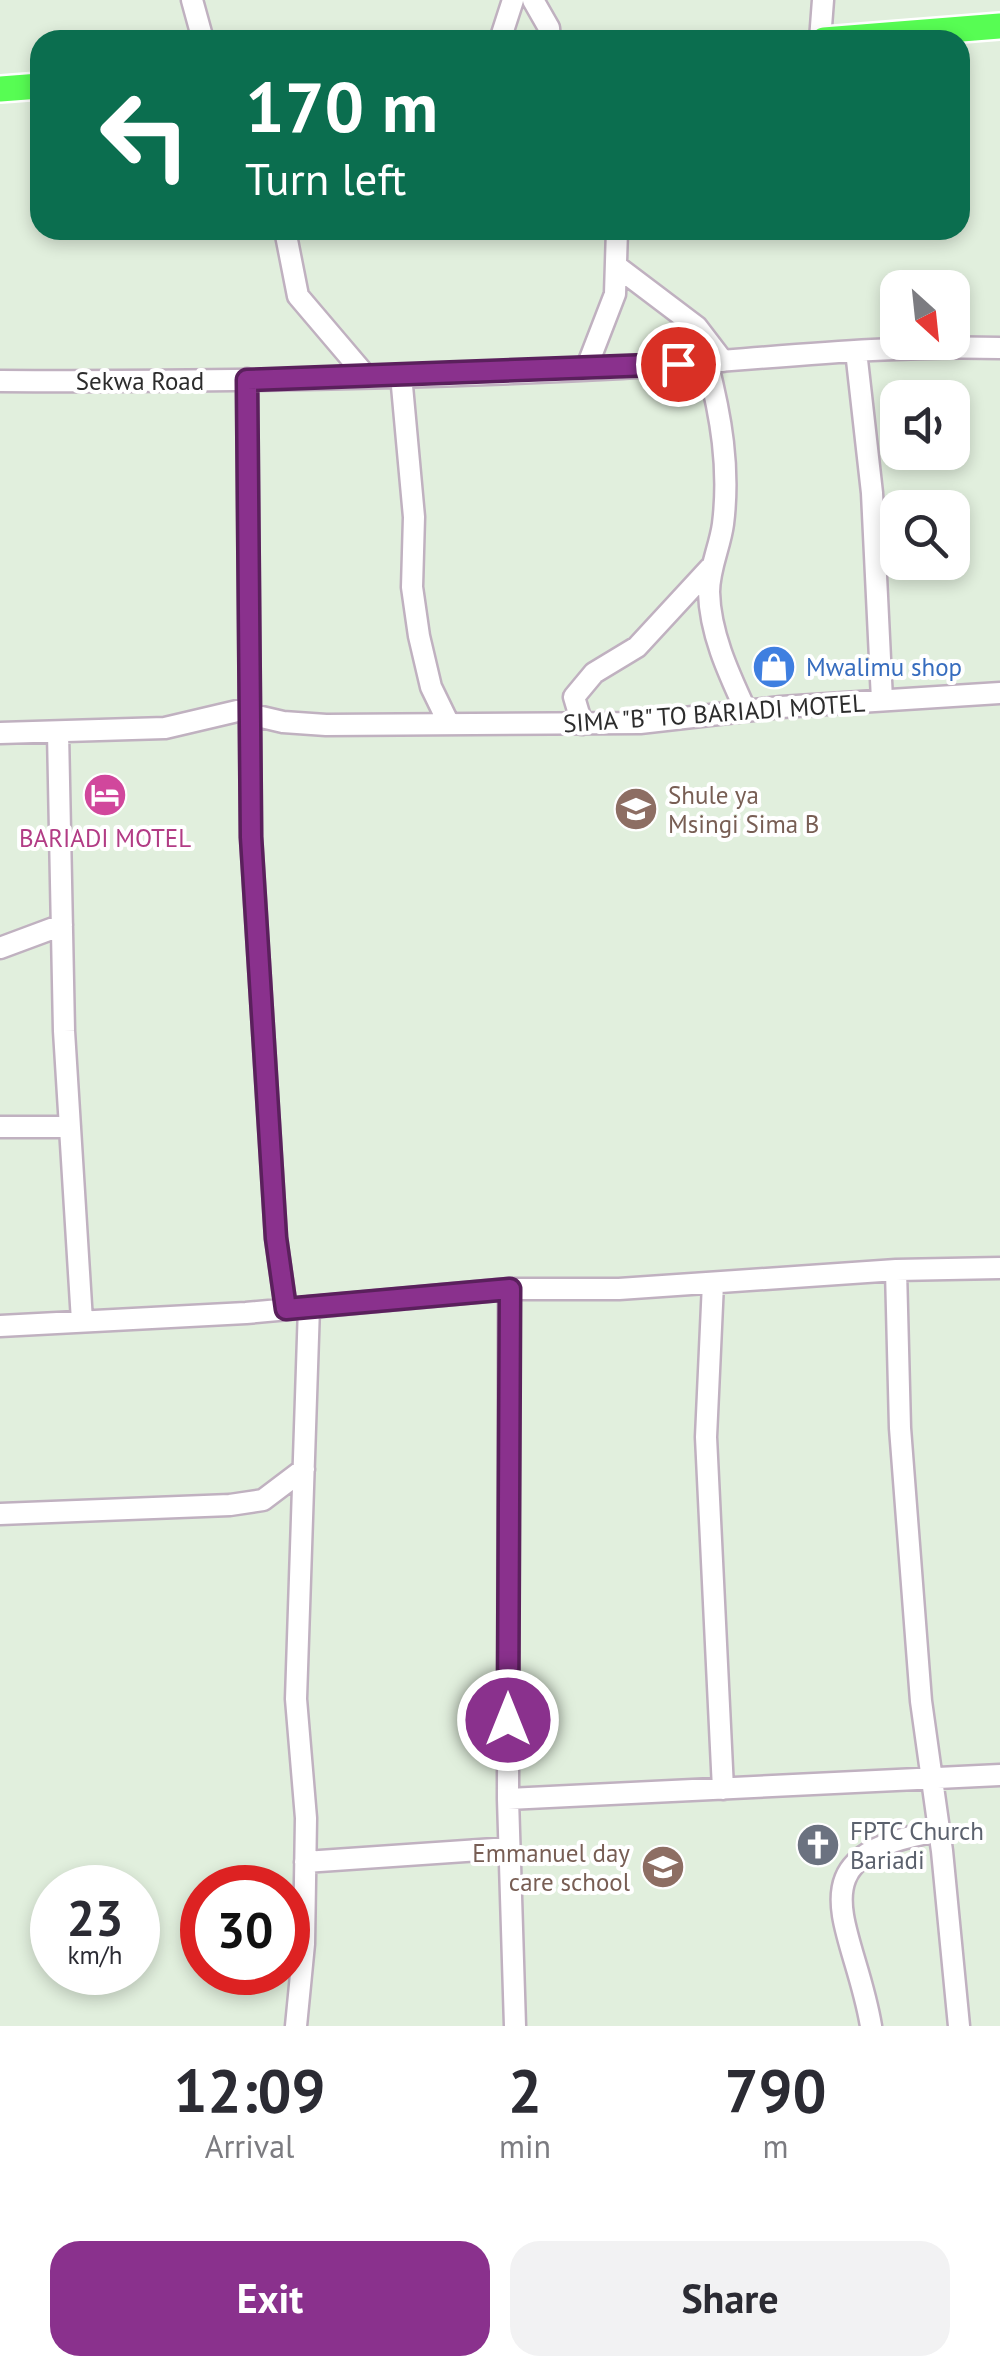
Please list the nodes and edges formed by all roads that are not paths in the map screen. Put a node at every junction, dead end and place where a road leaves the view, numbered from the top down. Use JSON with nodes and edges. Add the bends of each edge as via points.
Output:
{"nodes":[{"id":1,"x":192,"y":0,"type":"edge"},
{"id":2,"x":513,"y":0,"type":"edge"},
{"id":3,"x":823,"y":0,"type":"edge"},
{"id":4,"x":538,"y":3,"type":"edge"},
{"id":5,"x":1000,"y":26,"type":"edge"},
{"id":6,"x":200,"y":30,"type":"edge"},
{"id":7,"x":503,"y":30,"type":"edge"},
{"id":8,"x":547,"y":30,"type":"edge"},
{"id":9,"x":822,"y":30,"type":"edge"},
{"id":10,"x":949,"y":30,"type":"edge"},
{"id":11,"x":30,"y":87,"type":"edge"},
{"id":12,"x":0,"y":89,"type":"edge"},
{"id":13,"x":287,"y":240,"type":"edge"},
{"id":14,"x":618,"y":240,"type":"edge"},
{"id":15,"x":619,"y":268,"type":"junction"},
{"id":16,"x":1000,"y":348,"type":"edge"},
{"id":17,"x":856,"y":351,"type":"junction"},
{"id":18,"x":715,"y":361,"type":"junction"},
{"id":19,"x":586,"y":369,"type":"junction"},
{"id":20,"x":400,"y":374,"type":"junction"},
{"id":21,"x":366,"y":376,"type":"junction"},
{"id":22,"x":247,"y":380,"type":"junction"},
{"id":23,"x":0,"y":381,"type":"edge"},
{"id":24,"x":712,"y":566,"type":"junction"},
{"id":25,"x":1000,"y":694,"type":"edge"},
{"id":26,"x":882,"y":700,"type":"junction"},
{"id":27,"x":249,"y":711,"type":"junction"},
{"id":28,"x":746,"y":711,"type":"junction"},
{"id":29,"x":449,"y":724,"type":"junction"},
{"id":30,"x":582,"y":724,"type":"junction"},
{"id":31,"x":58,"y":732,"type":"junction"},
{"id":32,"x":0,"y":733,"type":"edge"},
{"id":33,"x":62,"y":926,"type":"junction"},
{"id":34,"x":0,"y":948,"type":"edge"},
{"id":35,"x":0,"y":1127,"type":"edge"},
{"id":36,"x":70,"y":1127,"type":"junction"},
{"id":37,"x":1000,"y":1268,"type":"edge"},
{"id":38,"x":896,"y":1270,"type":"junction"},
{"id":39,"x":714,"y":1284,"type":"junction"},
{"id":40,"x":510,"y":1289,"type":"junction"},
{"id":41,"x":309,"y":1307,"type":"junction"},
{"id":42,"x":286,"y":1309,"type":"junction"},
{"id":43,"x":82,"y":1321,"type":"junction"},
{"id":44,"x":0,"y":1326,"type":"edge"},
{"id":45,"x":304,"y":1469,"type":"junction"},
{"id":46,"x":0,"y":1514,"type":"edge"},
{"id":47,"x":1000,"y":1776,"type":"edge"},
{"id":48,"x":932,"y":1780,"type":"junction"},
{"id":49,"x":724,"y":1789,"type":"junction"},
{"id":50,"x":508,"y":1799,"type":"junction"},
{"id":51,"x":939,"y":1831,"type":"junction"},
{"id":52,"x":509,"y":1848,"type":"junction"},
{"id":53,"x":305,"y":1862,"type":"junction"},
{"id":54,"x":296,"y":2026,"type":"edge"},
{"id":55,"x":515,"y":2026,"type":"edge"},
{"id":56,"x":871,"y":2026,"type":"edge"},
{"id":57,"x":959,"y":2026,"type":"edge"}],
"edges":[{"from":1,"to":6,"type":"street"},
{"from":2,"to":7,"type":"street"},
{"from":3,"to":9,"type":"street"},
{"from":4,"to":8,"type":"street"},
{"from":5,"to":10,"type":"main road"},
{"from":11,"to":12,"type":"main road"},
{"from":13,"to":21,"type":"street","via":[[298,296]]},
{"from":14,"to":15,"type":"street"},
{"from":15,"to":18,"type":"street","via":[[697,326]]},
{"from":15,"to":19,"type":"street"},
{"from":16,"to":17,"type":"street","name":"Sekwa Road"},
{"from":17,"to":18,"type":"street","name":"Sekwa Road"},
{"from":17,"to":26,"type":"street","via":[[872,493]]},
{"from":18,"to":19,"type":"street","name":"Sekwa Road"},
{"from":18,"to":24,"type":"street","via":[[726,488]]},
{"from":19,"to":20,"type":"street","name":"Sekwa Road"},
{"from":20,"to":21,"type":"street","name":"Sekwa Road"},
{"from":20,"to":29,"type":"street","via":[[414,518],[412,587],[431,687]]},
{"from":21,"to":22,"type":"street","name":"Sekwa Road"},
{"from":22,"to":23,"type":"street","name":"Sekwa Road"},
{"from":22,"to":27,"type":"street"},
{"from":24,"to":28,"type":"street","via":[[718,641]]},
{"from":24,"to":30,"type":"street","via":[[637,647],[582,684],[574,697]]},
{"from":25,"to":26,"type":"street","name":"SIMA \"B\" TO BARIADI MOTEL"},
{"from":26,"to":28,"type":"street","name":"SIMA \"B\" TO BARIADI MOTEL"},
{"from":27,"to":29,"type":"street","name":"SIMA \"B\" TO BARIADI MOTEL","via":[[326,725]]},
{"from":27,"to":31,"type":"street","via":[[165,728]]},
{"from":27,"to":42,"type":"street","via":[[251,837]]},
{"from":28,"to":30,"type":"street","name":"SIMA \"B\" TO BARIADI MOTEL"},
{"from":29,"to":30,"type":"street","name":"SIMA \"B\" TO BARIADI MOTEL"},
{"from":31,"to":32,"type":"street"},
{"from":31,"to":33,"type":"street"},
{"from":33,"to":34,"type":"street"},
{"from":33,"to":36,"type":"street"},
{"from":35,"to":36,"type":"street"},
{"from":36,"to":43,"type":"street"},
{"from":37,"to":38,"type":"street"},
{"from":38,"to":39,"type":"street"},
{"from":38,"to":48,"type":"street","via":[[900,1428]]},
{"from":39,"to":40,"type":"street"},
{"from":39,"to":49,"type":"street","via":[[706,1437]]},
{"from":40,"to":41,"type":"street"},
{"from":40,"to":50,"type":"street"},
{"from":41,"to":42,"type":"street"},
{"from":41,"to":45,"type":"street"},
{"from":42,"to":43,"type":"street"},
{"from":43,"to":44,"type":"street"},
{"from":45,"to":46,"type":"street","via":[[263,1500],[230,1505]]},
{"from":45,"to":53,"type":"street","via":[[296,1699]]},
{"from":47,"to":48,"type":"street"},
{"from":48,"to":49,"type":"street"},
{"from":48,"to":51,"type":"street"},
{"from":49,"to":50,"type":"street"},
{"from":50,"to":52,"type":"street"},
{"from":51,"to":56,"type":"street","via":[[875,1847],[851,1866],[842,1886],[841,1911]]},
{"from":51,"to":57,"type":"street"},
{"from":52,"to":53,"type":"street"},
{"from":52,"to":55,"type":"street"},
{"from":53,"to":54,"type":"street"}]}
